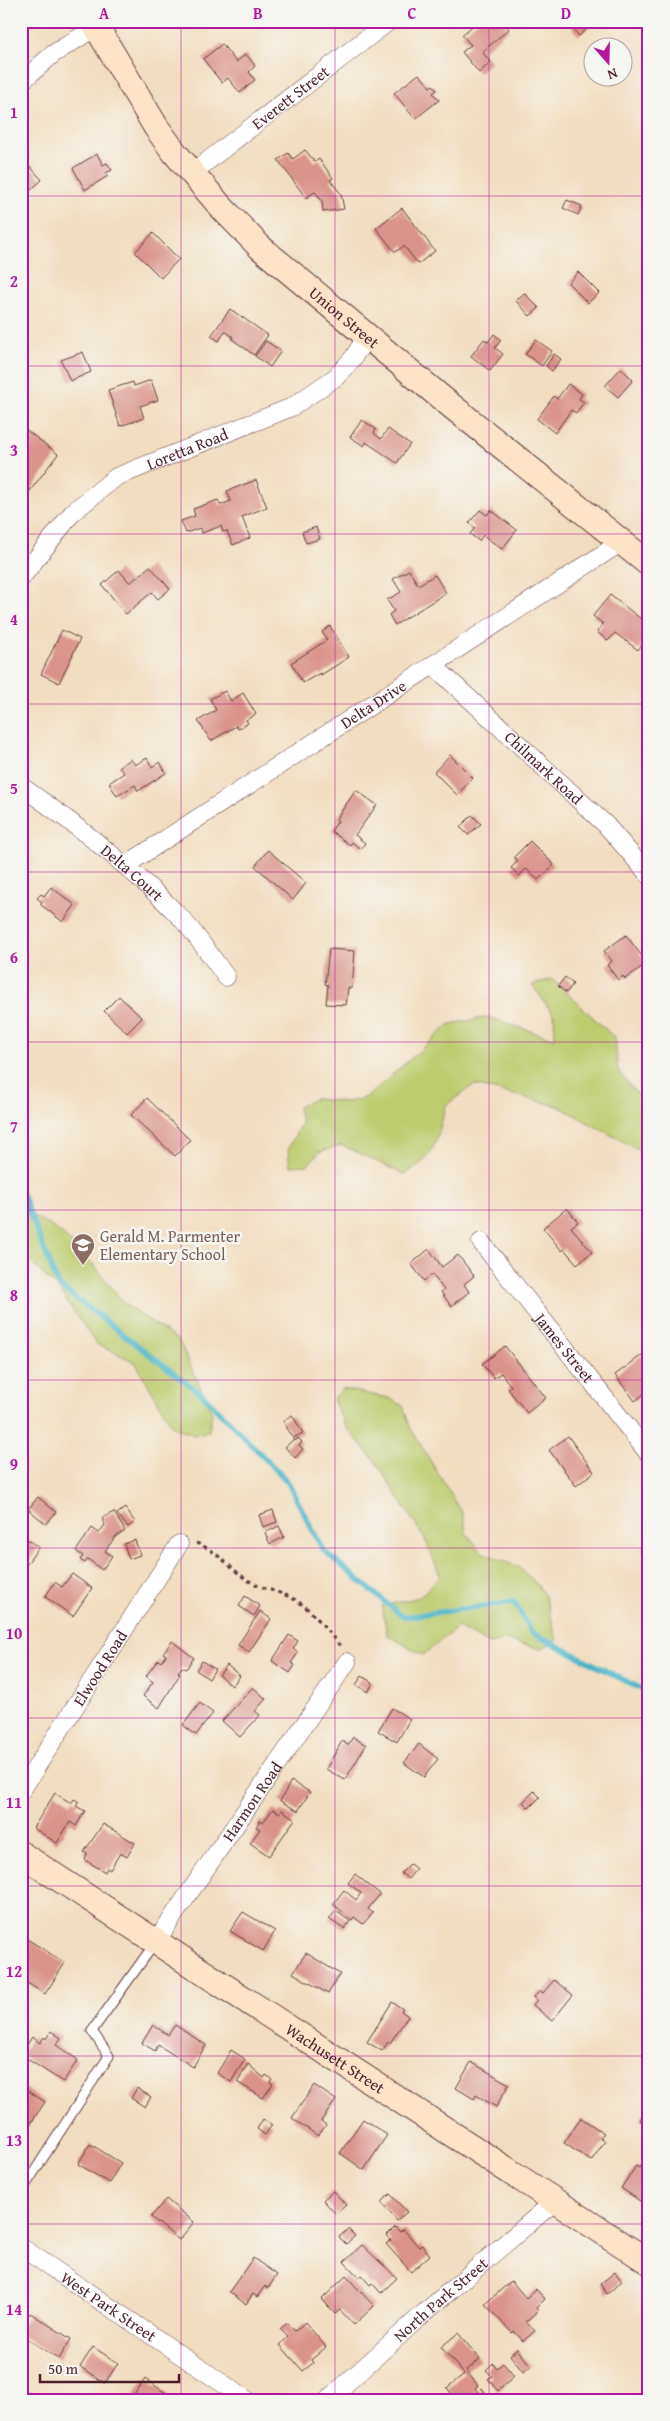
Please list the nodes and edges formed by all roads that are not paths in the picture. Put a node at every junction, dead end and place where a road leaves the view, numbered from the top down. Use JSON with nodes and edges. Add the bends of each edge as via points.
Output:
{"nodes":[{"id":1,"x":389,"y":21,"type":"edge"},
{"id":2,"x":94,"y":24,"type":"edge"},
{"id":3,"x":21,"y":82,"type":"edge"},
{"id":4,"x":192,"y":173,"type":"junction"},
{"id":5,"x":367,"y":336,"type":"junction"},
{"id":6,"x":620,"y":543,"type":"junction"},
{"id":7,"x":649,"y":564,"type":"edge"},
{"id":8,"x":21,"y":578,"type":"edge"},
{"id":9,"x":433,"y":665,"type":"junction"},
{"id":10,"x":21,"y":786,"type":"edge"},
{"id":11,"x":126,"y":865,"type":"junction"},
{"id":12,"x":649,"y":875,"type":"edge"},
{"id":13,"x":226,"y":977,"type":"dead end"},
{"id":14,"x":481,"y":1242,"type":"dead end"},
{"id":15,"x":649,"y":1454,"type":"edge"},
{"id":16,"x":179,"y":1544,"type":"road end"},
{"id":17,"x":347,"y":1662,"type":"road end"},
{"id":18,"x":21,"y":1790,"type":"edge"},
{"id":19,"x":21,"y":1854,"type":"edge"},
{"id":20,"x":157,"y":1940,"type":"junction"},
{"id":21,"x":21,"y":2192,"type":"edge"},
{"id":22,"x":556,"y":2201,"type":"junction"},
{"id":23,"x":21,"y":2247,"type":"edge"},
{"id":24,"x":649,"y":2262,"type":"edge"},
{"id":25,"x":247,"y":2400,"type":"edge"},
{"id":26,"x":328,"y":2400,"type":"edge"}],
"edges":[{"from":1,"to":4,"type":"street","name":"Everett Street"},
{"from":2,"to":3,"type":"street"},
{"from":2,"to":4,"type":"main road","name":"Union Street","via":[[156,127]]},
{"from":4,"to":5,"type":"main road","name":"Union Street","via":[[261,248]]},
{"from":5,"to":6,"type":"main road","name":"Union Street"},
{"from":5,"to":8,"type":"street","name":"Loretta Road","via":[[336,377],[292,406],[116,477],[73,512]]},
{"from":6,"to":7,"type":"main road","name":"Union Street"},
{"from":6,"to":9,"type":"street","name":"Delta Drive"},
{"from":9,"to":11,"type":"street","name":"Delta Drive"},
{"from":9,"to":12,"type":"street","name":"Chilmark Road","via":[[606,825]]},
{"from":10,"to":11,"type":"street","name":"Delta Court"},
{"from":11,"to":13,"type":"street","name":"Delta Court","via":[[182,920]]},
{"from":14,"to":15,"type":"street","name":"James Street"},
{"from":16,"to":18,"type":"street","name":"Elwood Road"},
{"from":17,"to":20,"type":"street","name":"Harmon Road"},
{"from":19,"to":20,"type":"main road","name":"Wachusett Street"},
{"from":20,"to":21,"type":"lane","via":[[92,2031],[108,2056]]},
{"from":20,"to":22,"type":"main road","name":"Wachusett Street"},
{"from":22,"to":24,"type":"main road","name":"Wachusett Street"},
{"from":22,"to":26,"type":"street","name":"North Park Street"},
{"from":23,"to":25,"type":"street","name":"West Park Street"}]}
